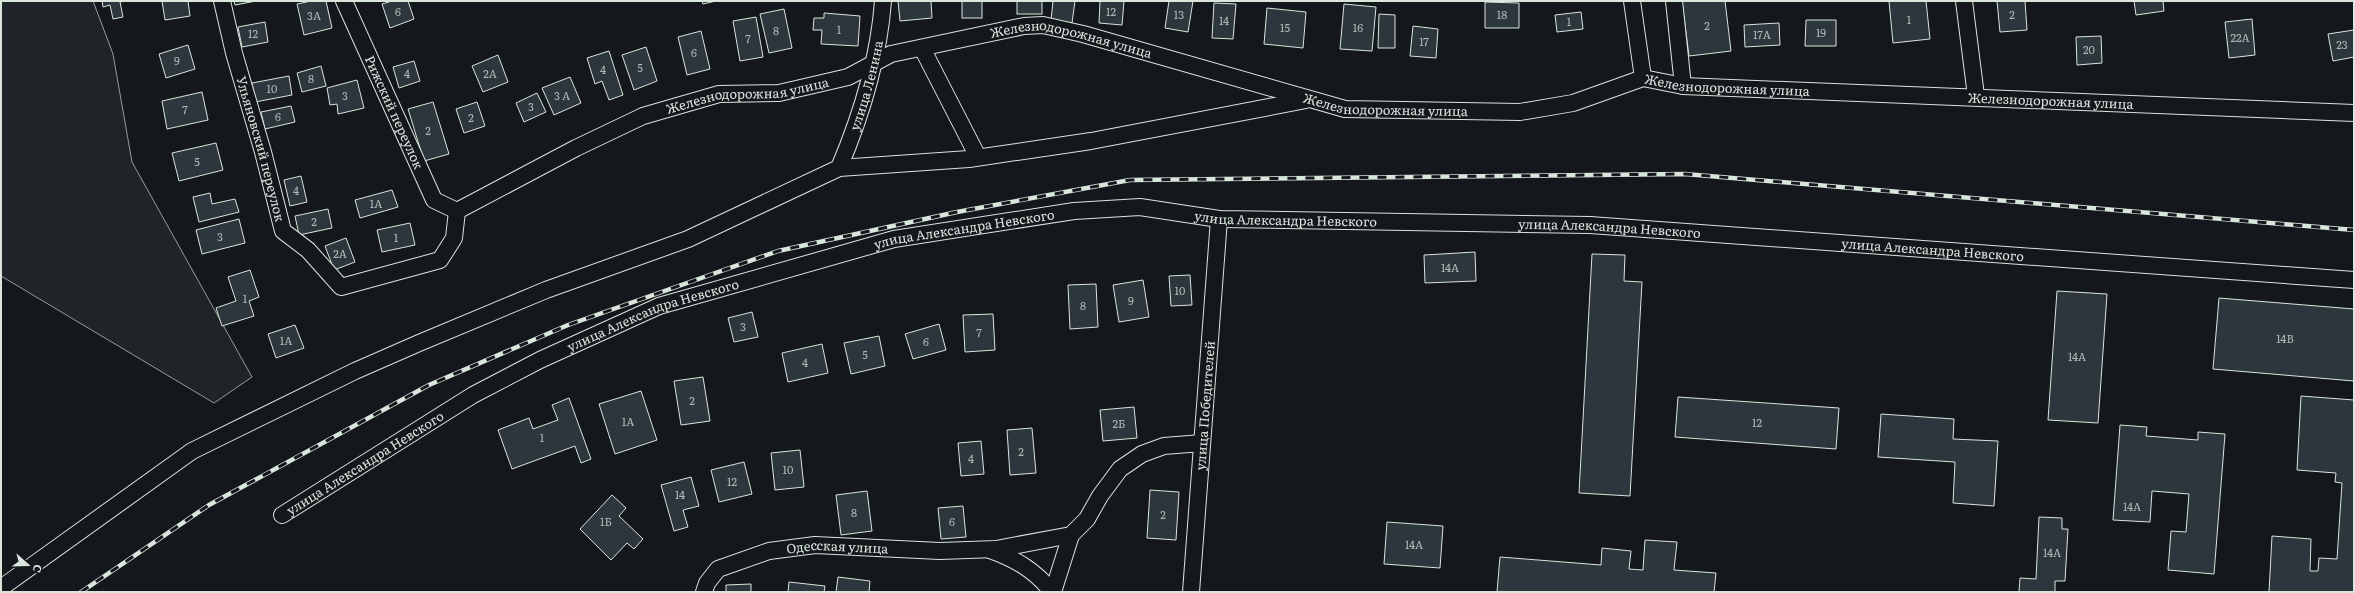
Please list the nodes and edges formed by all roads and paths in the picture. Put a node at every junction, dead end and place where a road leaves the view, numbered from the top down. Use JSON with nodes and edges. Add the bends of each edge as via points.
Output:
{"nodes":[{"id":1,"x":222,"y":1,"type":"edge"},
{"id":2,"x":344,"y":1,"type":"edge"},
{"id":3,"x":883,"y":1,"type":"edge"},
{"id":4,"x":1632,"y":1,"type":"edge"},
{"id":5,"x":1674,"y":1,"type":"edge"},
{"id":6,"x":1964,"y":1,"type":"edge"},
{"id":7,"x":922,"y":48,"type":"junction"},
{"id":8,"x":872,"y":64,"type":"junction"},
{"id":9,"x":1643,"y":78,"type":"junction"},
{"id":10,"x":1683,"y":86,"type":"junction"},
{"id":11,"x":1976,"y":96,"type":"junction"},
{"id":12,"x":1310,"y":99,"type":"junction"},
{"id":13,"x":2354,"y":113,"type":"edge"},
{"id":14,"x":978,"y":157,"type":"junction"},
{"id":15,"x":839,"y":168,"type":"junction"},
{"id":16,"x":457,"y":211,"type":"junction"},
{"id":17,"x":1219,"y":218,"type":"junction"},
{"id":18,"x":2354,"y":280,"type":"edge"},
{"id":19,"x":1202,"y":443,"type":"junction"},
{"id":20,"x":282,"y":515,"type":"dead end"},
{"id":21,"x":1071,"y":535,"type":"junction"},
{"id":22,"x":986,"y":549,"type":"junction"},
{"id":23,"x":1,"y":588,"type":"edge"},
{"id":24,"x":704,"y":592,"type":"edge"},
{"id":25,"x":1052,"y":592,"type":"edge"},
{"id":26,"x":1190,"y":592,"type":"edge"}],
"edges":[{"from":1,"to":16,"type":"street","name":"Ульяновский переулок","via":[[283,231],[308,250],[340,288],[440,260],[454,238]]},
{"from":2,"to":16,"type":"street","name":"Рижский переулок","via":[[434,200]]},
{"from":3,"to":8,"type":"street","name":"улица Ленина"},
{"from":4,"to":9,"type":"street"},
{"from":5,"to":10,"type":"street"},
{"from":6,"to":11,"type":"street"},
{"from":7,"to":8,"type":"street","name":"Железнодорожная улица","via":[[891,54]]},
{"from":7,"to":12,"type":"street","name":"Железнодорожная улица","via":[[1024,26],[1043,25],[1083,34]]},
{"from":7,"to":14,"type":"street"},
{"from":8,"to":15,"type":"street","name":"улица Ленина","via":[[851,140]]},
{"from":8,"to":16,"type":"street","name":"Железнодорожная улица","via":[[848,77],[779,93],[719,94],[643,116]]},
{"from":9,"to":10,"type":"street","name":"Железнодорожная улица"},
{"from":9,"to":12,"type":"street","name":"Железнодорожная улица","via":[[1573,103],[1520,112],[1345,109]]},
{"from":10,"to":11,"type":"street","name":"Железнодорожная улица"},
{"from":11,"to":13,"type":"street","name":"Железнодорожная улица"},
{"from":12,"to":14,"type":"street","via":[[1091,142]]},
{"from":14,"to":15,"type":"street"},
{"from":15,"to":23,"type":"street","via":[[688,239],[546,290],[420,342],[192,451]]},
{"from":17,"to":18,"type":"street","name":"улица Александра Невского","via":[[1590,225]]},
{"from":17,"to":19,"type":"street","name":"улица Победителей"},
{"from":17,"to":20,"type":"street","name":"улица Александра Невского","via":[[1140,207],[1074,211],[976,225],[894,239],[659,306],[540,360],[473,396]]},
{"from":19,"to":21,"type":"street","via":[[1164,446],[1142,454],[1120,469],[1087,519]]},
{"from":19,"to":26,"type":"street","name":"улица Победителей"},
{"from":21,"to":22,"type":"street","name":"Одесская улица"},
{"from":21,"to":25,"type":"street"},
{"from":22,"to":24,"type":"street","name":"Одесская улица","via":[[940,551],[815,545],[768,551],[718,569],[707,583]]},
{"from":22,"to":25,"type":"street","name":"Одесская улица","via":[[1016,560],[1029,568]]}]}
